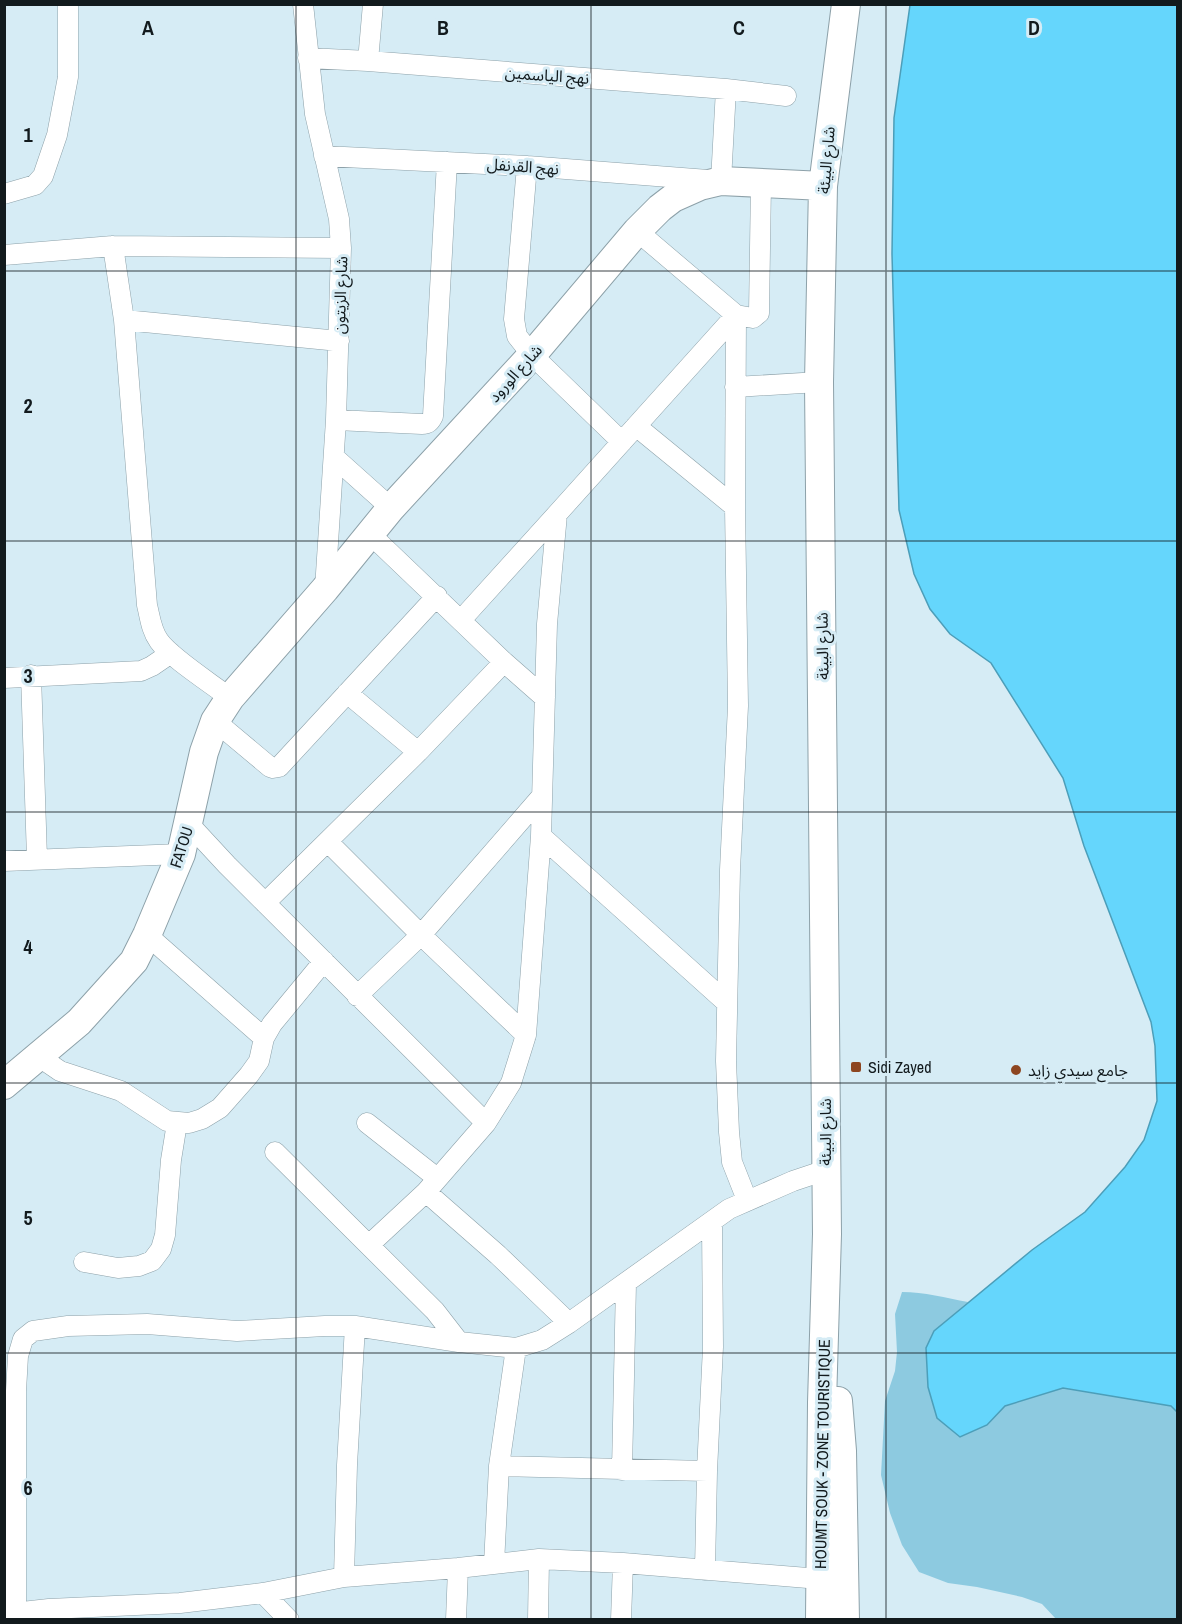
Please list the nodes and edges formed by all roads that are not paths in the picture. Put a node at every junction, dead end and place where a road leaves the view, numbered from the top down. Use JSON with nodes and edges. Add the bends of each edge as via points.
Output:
{"nodes":[{"id":1,"x":68,"y":4,"type":"edge"},
{"id":2,"x":303,"y":4,"type":"edge"},
{"id":3,"x":373,"y":4,"type":"edge"},
{"id":4,"x":846,"y":4,"type":"edge"},
{"id":5,"x":308,"y":58,"type":"junction"},
{"id":6,"x":368,"y":61,"type":"junction"},
{"id":7,"x":726,"y":89,"type":"junction"},
{"id":8,"x":786,"y":96,"type":"dead end"},
{"id":9,"x":324,"y":156,"type":"junction"},
{"id":10,"x":447,"y":162,"type":"junction"},
{"id":11,"x":527,"y":166,"type":"junction"},
{"id":12,"x":721,"y":181,"type":"junction"},
{"id":13,"x":761,"y":183,"type":"junction"},
{"id":14,"x":823,"y":186,"type":"junction"},
{"id":15,"x":4,"y":194,"type":"edge"},
{"id":16,"x":637,"y":231,"type":"junction"},
{"id":17,"x":113,"y":246,"type":"junction"},
{"id":18,"x":341,"y":248,"type":"junction"},
{"id":19,"x":4,"y":255,"type":"edge"},
{"id":20,"x":736,"y":315,"type":"junction"},
{"id":21,"x":124,"y":320,"type":"junction"},
{"id":22,"x":339,"y":341,"type":"junction"},
{"id":23,"x":532,"y":355,"type":"junction"},
{"id":24,"x":819,"y":382,"type":"junction"},
{"id":25,"x":735,"y":387,"type":"junction"},
{"id":26,"x":336,"y":420,"type":"junction"},
{"id":27,"x":636,"y":426,"type":"junction"},
{"id":28,"x":622,"y":442,"type":"junction"},
{"id":29,"x":334,"y":457,"type":"junction"},
{"id":30,"x":735,"y":507,"type":"junction"},
{"id":31,"x":391,"y":508,"type":"junction"},
{"id":32,"x":557,"y":514,"type":"junction"},
{"id":33,"x":369,"y":533,"type":"junction"},
{"id":34,"x":325,"y":589,"type":"junction"},
{"id":35,"x":436,"y":596,"type":"junction"},
{"id":36,"x":461,"y":620,"type":"junction"},
{"id":37,"x":171,"y":653,"type":"junction"},
{"id":38,"x":504,"y":662,"type":"junction"},
{"id":39,"x":31,"y":675,"type":"junction"},
{"id":40,"x":4,"y":678,"type":"edge"},
{"id":41,"x":347,"y":693,"type":"junction"},
{"id":42,"x":545,"y":698,"type":"junction"},
{"id":43,"x":223,"y":709,"type":"junction"},
{"id":44,"x":418,"y":752,"type":"junction"},
{"id":45,"x":541,"y":797,"type":"junction"},
{"id":46,"x":189,"y":825,"type":"junction"},
{"id":47,"x":541,"y":836,"type":"junction"},
{"id":48,"x":328,"y":842,"type":"junction"},
{"id":49,"x":181,"y":854,"type":"junction"},
{"id":50,"x":37,"y":858,"type":"junction"},
{"id":51,"x":4,"y":861,"type":"edge"},
{"id":52,"x":265,"y":903,"type":"junction"},
{"id":53,"x":147,"y":935,"type":"junction"},
{"id":54,"x":421,"y":935,"type":"junction"},
{"id":55,"x":324,"y":961,"type":"junction"},
{"id":56,"x":357,"y":996,"type":"junction"},
{"id":57,"x":727,"y":1003,"type":"junction"},
{"id":58,"x":526,"y":1035,"type":"junction"},
{"id":59,"x":264,"y":1038,"type":"junction"},
{"id":60,"x":38,"y":1056,"type":"junction"},
{"id":61,"x":4,"y":1085,"type":"edge"},
{"id":62,"x":177,"y":1123,"type":"junction"},
{"id":63,"x":367,"y":1123,"type":"dead end"},
{"id":64,"x":486,"y":1123,"type":"junction"},
{"id":65,"x":275,"y":1152,"type":"dead end"},
{"id":66,"x":826,"y":1170,"type":"junction"},
{"id":67,"x":432,"y":1185,"type":"junction"},
{"id":68,"x":747,"y":1200,"type":"junction"},
{"id":69,"x":712,"y":1221,"type":"junction"},
{"id":70,"x":370,"y":1244,"type":"junction"},
{"id":71,"x":84,"y":1262,"type":"dead end"},
{"id":72,"x":626,"y":1283,"type":"junction"},
{"id":73,"x":826,"y":1288,"type":"junction"},
{"id":74,"x":569,"y":1323,"type":"junction"},
{"id":75,"x":355,"y":1326,"type":"junction"},
{"id":76,"x":459,"y":1342,"type":"junction"},
{"id":77,"x":516,"y":1348,"type":"junction"},
{"id":78,"x":499,"y":1466,"type":"junction"},
{"id":79,"x":622,"y":1470,"type":"junction"},
{"id":80,"x":706,"y":1471,"type":"junction"},
{"id":81,"x":539,"y":1559,"type":"junction"},
{"id":82,"x":623,"y":1563,"type":"junction"},
{"id":83,"x":494,"y":1564,"type":"junction"},
{"id":84,"x":458,"y":1568,"type":"junction"},
{"id":85,"x":705,"y":1570,"type":"junction"},
{"id":86,"x":344,"y":1577,"type":"junction"},
{"id":87,"x":820,"y":1579,"type":"junction"},
{"id":88,"x":263,"y":1593,"type":"junction"},
{"id":89,"x":165,"y":1612,"type":"edge"},
{"id":90,"x":12,"y":1615,"type":"edge"},
{"id":91,"x":290,"y":1620,"type":"edge"},
{"id":92,"x":456,"y":1620,"type":"edge"},
{"id":93,"x":538,"y":1620,"type":"edge"},
{"id":94,"x":621,"y":1620,"type":"edge"},
{"id":95,"x":820,"y":1620,"type":"edge"},
{"id":96,"x":845,"y":1620,"type":"edge"}],
"edges":[{"from":1,"to":15,"type":"street","via":[[68,77],[44,176],[35,185]]},
{"from":2,"to":5,"type":"street","name":"شارع الزيتون"},
{"from":3,"to":6,"type":"street"},
{"from":4,"to":14,"type":"main road","name":"شارع البيئة"},
{"from":5,"to":6,"type":"street","name":"نهج الياسمين"},
{"from":5,"to":9,"type":"street","name":"شارع الزيتون"},
{"from":6,"to":7,"type":"street","name":"نهج الياسمين"},
{"from":7,"to":8,"type":"street","name":"نهج الياسمين"},
{"from":7,"to":12,"type":"street"},
{"from":9,"to":10,"type":"street","name":"نهج القرنفل"},
{"from":9,"to":18,"type":"street","name":"شارع الزيتون","via":[[339,219]]},
{"from":10,"to":11,"type":"street","name":"نهج القرنفل"},
{"from":10,"to":26,"type":"street","via":[[431,421],[422,424]]},
{"from":11,"to":12,"type":"street","name":"نهج القرنفل"},
{"from":11,"to":23,"type":"street","via":[[514,320],[517,336]]},
{"from":12,"to":13,"type":"main road","name":"شارع الورود"},
{"from":12,"to":16,"type":"main road","name":"شارع الورود","via":[[673,198]]},
{"from":13,"to":14,"type":"main road","name":"شارع الورود"},
{"from":13,"to":20,"type":"street","via":[[759,313],[753,318]]},
{"from":14,"to":24,"type":"main road","name":"شارع البيئة"},
{"from":16,"to":20,"type":"street"},
{"from":16,"to":23,"type":"main road","name":"شارع الورود"},
{"from":17,"to":18,"type":"street"},
{"from":17,"to":19,"type":"street"},
{"from":17,"to":21,"type":"street"},
{"from":18,"to":22,"type":"street","name":"شارع الزيتون"},
{"from":20,"to":25,"type":"street"},
{"from":20,"to":27,"type":"street"},
{"from":21,"to":22,"type":"street"},
{"from":21,"to":37,"type":"street","via":[[147,605],[159,642]]},
{"from":22,"to":26,"type":"street","name":"شارع الزيتون"},
{"from":23,"to":28,"type":"street"},
{"from":23,"to":31,"type":"main road","name":"شارع الورود"},
{"from":24,"to":25,"type":"street"},
{"from":24,"to":66,"type":"main road","name":"شارع البيئة"},
{"from":25,"to":30,"type":"street"},
{"from":26,"to":29,"type":"street","name":"شارع الزيتون"},
{"from":27,"to":28,"type":"street"},
{"from":27,"to":30,"type":"street"},
{"from":28,"to":32,"type":"street"},
{"from":29,"to":31,"type":"street"},
{"from":29,"to":34,"type":"street","name":"شارع الزيتون"},
{"from":30,"to":57,"type":"street","via":[[738,706]]},
{"from":31,"to":33,"type":"main road","name":"شارع الورود"},
{"from":32,"to":36,"type":"street"},
{"from":32,"to":42,"type":"street"},
{"from":33,"to":34,"type":"main road","name":"شارع الورود"},
{"from":33,"to":35,"type":"street"},
{"from":34,"to":43,"type":"main road","name":"FATOU"},
{"from":35,"to":36,"type":"street"},
{"from":35,"to":41,"type":"street"},
{"from":36,"to":38,"type":"street"},
{"from":37,"to":39,"type":"street","via":[[141,671]]},
{"from":37,"to":43,"type":"street"},
{"from":38,"to":42,"type":"street"},
{"from":38,"to":44,"type":"street"},
{"from":39,"to":40,"type":"street"},
{"from":39,"to":50,"type":"street"},
{"from":41,"to":43,"type":"street","via":[[276,768],[270,767]]},
{"from":41,"to":44,"type":"street"},
{"from":42,"to":45,"type":"street"},
{"from":43,"to":46,"type":"main road","name":"FATOU","via":[[204,752]]},
{"from":44,"to":48,"type":"street"},
{"from":45,"to":47,"type":"street"},
{"from":45,"to":54,"type":"street"},
{"from":46,"to":49,"type":"main road","name":"FATOU"},
{"from":46,"to":52,"type":"street"},
{"from":47,"to":57,"type":"street"},
{"from":47,"to":58,"type":"street"},
{"from":48,"to":52,"type":"street"},
{"from":48,"to":54,"type":"street"},
{"from":49,"to":50,"type":"street"},
{"from":49,"to":53,"type":"main road","name":"FATOU"},
{"from":50,"to":51,"type":"street"},
{"from":52,"to":55,"type":"street"},
{"from":53,"to":59,"type":"street"},
{"from":53,"to":60,"type":"main road","name":"FATOU","via":[[134,961],[111,987],[79,1022]]},
{"from":54,"to":56,"type":"street"},
{"from":54,"to":58,"type":"street"},
{"from":55,"to":56,"type":"street"},
{"from":55,"to":59,"type":"street"},
{"from":56,"to":64,"type":"street"},
{"from":57,"to":68,"type":"street","via":[[732,1162]]},
{"from":58,"to":64,"type":"street","via":[[511,1083]]},
{"from":59,"to":62,"type":"street","via":[[259,1061],[220,1107],[202,1119]]},
{"from":60,"to":61,"type":"main road","name":"FATOU"},
{"from":60,"to":62,"type":"street","via":[[60,1071],[122,1091],[167,1121]]},
{"from":62,"to":71,"type":"street","via":[[161,1249],[152,1261],[139,1266],[118,1268]]},
{"from":63,"to":67,"type":"street"},
{"from":64,"to":67,"type":"street"},
{"from":65,"to":70,"type":"street"},
{"from":66,"to":68,"type":"street"},
{"from":66,"to":73,"type":"main road","name":"شارع البيئة"},
{"from":67,"to":70,"type":"street"},
{"from":67,"to":74,"type":"street","via":[[498,1256]]},
{"from":68,"to":69,"type":"street"},
{"from":69,"to":72,"type":"street"},
{"from":69,"to":80,"type":"street","via":[[713,1347]]},
{"from":70,"to":76,"type":"street","via":[[435,1311]]},
{"from":72,"to":74,"type":"street"},
{"from":72,"to":79,"type":"street"},
{"from":73,"to":87,"type":"main road","name":"HOUMT SOUK - ZONE TOURISTIQUE"},
{"from":73,"to":96,"type":"main road","via":[[842,1451]]},
{"from":74,"to":77,"type":"street","via":[[542,1340]]},
{"from":75,"to":76,"type":"street"},
{"from":75,"to":86,"type":"street"},
{"from":75,"to":90,"type":"street","via":[[237,1331],[100,1324],[33,1331],[23,1339],[16,1391]]},
{"from":76,"to":77,"type":"street"},
{"from":77,"to":78,"type":"street"},
{"from":78,"to":79,"type":"street"},
{"from":78,"to":83,"type":"street"},
{"from":79,"to":80,"type":"street"},
{"from":80,"to":85,"type":"street"},
{"from":81,"to":82,"type":"street"},
{"from":81,"to":83,"type":"street"},
{"from":81,"to":93,"type":"street"},
{"from":82,"to":85,"type":"street"},
{"from":82,"to":94,"type":"street"},
{"from":83,"to":84,"type":"street"},
{"from":84,"to":86,"type":"street"},
{"from":84,"to":92,"type":"street"},
{"from":85,"to":87,"type":"street"},
{"from":86,"to":88,"type":"street"},
{"from":87,"to":95,"type":"main road","name":"HOUMT SOUK - ZONE TOURISTIQUE"},
{"from":88,"to":89,"type":"street"},
{"from":88,"to":91,"type":"street"},
{"from":89,"to":90,"type":"street"}]}
